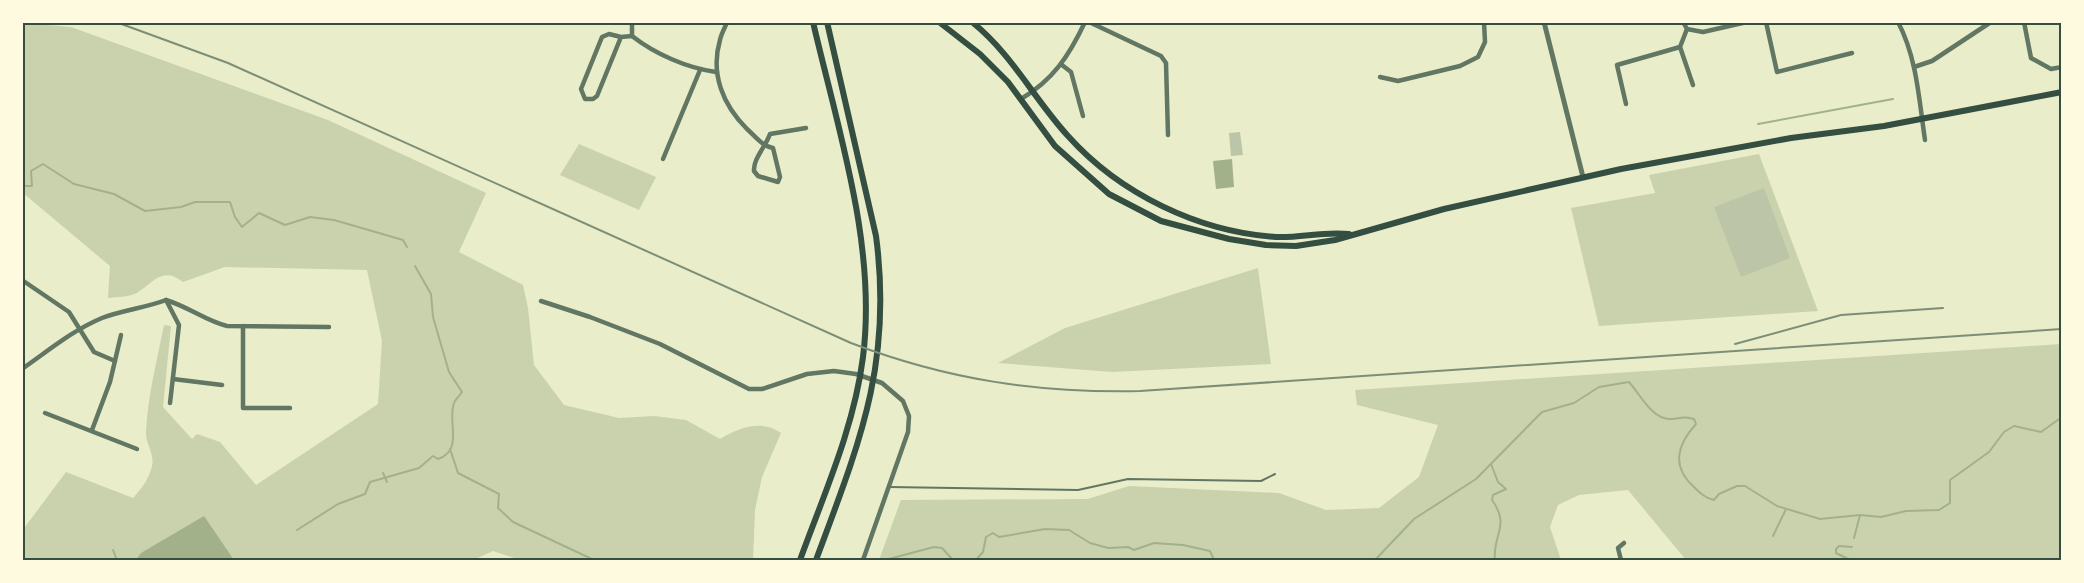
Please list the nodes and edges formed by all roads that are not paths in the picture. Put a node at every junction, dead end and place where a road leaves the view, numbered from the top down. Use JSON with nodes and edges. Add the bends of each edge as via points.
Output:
{"nodes":[{"id":1,"x":632,"y":22,"type":"edge"},
{"id":2,"x":727,"y":22,"type":"edge"},
{"id":3,"x":813,"y":22,"type":"edge"},
{"id":4,"x":826,"y":22,"type":"edge"},
{"id":5,"x":939,"y":22,"type":"edge"},
{"id":6,"x":972,"y":22,"type":"edge"},
{"id":7,"x":1087,"y":22,"type":"edge"},
{"id":8,"x":1484,"y":22,"type":"edge"},
{"id":9,"x":1544,"y":22,"type":"edge"},
{"id":10,"x":1683,"y":22,"type":"edge"},
{"id":11,"x":1748,"y":22,"type":"edge"},
{"id":12,"x":1766,"y":22,"type":"edge"},
{"id":13,"x":1898,"y":22,"type":"edge"},
{"id":14,"x":1991,"y":22,"type":"edge"},
{"id":15,"x":2024,"y":22,"type":"edge"},
{"id":16,"x":1688,"y":29,"type":"junction"},
{"id":17,"x":632,"y":36,"type":"junction"},
{"id":18,"x":621,"y":37,"type":"junction"},
{"id":19,"x":1680,"y":47,"type":"junction"},
{"id":20,"x":1852,"y":52,"type":"dead end"},
{"id":21,"x":1062,"y":65,"type":"junction"},
{"id":22,"x":1914,"y":67,"type":"junction"},
{"id":23,"x":2061,"y":67,"type":"edge"},
{"id":24,"x":700,"y":70,"type":"junction"},
{"id":25,"x":716,"y":72,"type":"junction"},
{"id":26,"x":1380,"y":77,"type":"dead end"},
{"id":27,"x":1693,"y":85,"type":"dead end"},
{"id":28,"x":1033,"y":92,"type":"junction"},
{"id":29,"x":2061,"y":92,"type":"edge"},
{"id":30,"x":1021,"y":99,"type":"junction"},
{"id":31,"x":1626,"y":104,"type":"dead end"},
{"id":32,"x":1083,"y":116,"type":"dead end"},
{"id":33,"x":1922,"y":118,"type":"junction"},
{"id":34,"x":807,"y":128,"type":"dead end"},
{"id":35,"x":1168,"y":135,"type":"dead end"},
{"id":36,"x":1925,"y":140,"type":"dead end"},
{"id":37,"x":765,"y":146,"type":"junction"},
{"id":38,"x":663,"y":159,"type":"dead end"},
{"id":39,"x":1583,"y":177,"type":"junction"},
{"id":40,"x":1349,"y":234,"type":"junction"},
{"id":41,"x":22,"y":280,"type":"edge"},
{"id":42,"x":166,"y":300,"type":"junction"},
{"id":43,"x":540,"y":301,"type":"dead end"},
{"id":44,"x":243,"y":326,"type":"junction"},
{"id":45,"x":329,"y":327,"type":"dead end"},
{"id":46,"x":81,"y":328,"type":"junction"},
{"id":47,"x":121,"y":334,"type":"dead end"},
{"id":48,"x":115,"y":361,"type":"junction"},
{"id":49,"x":22,"y":369,"type":"edge"},
{"id":50,"x":173,"y":379,"type":"junction"},
{"id":51,"x":222,"y":385,"type":"dead end"},
{"id":52,"x":170,"y":403,"type":"dead end"},
{"id":53,"x":290,"y":408,"type":"dead end"},
{"id":54,"x":45,"y":413,"type":"dead end"},
{"id":55,"x":92,"y":430,"type":"junction"},
{"id":56,"x":137,"y":449,"type":"dead end"},
{"id":57,"x":1275,"y":474,"type":"dead end"},
{"id":58,"x":889,"y":487,"type":"junction"},
{"id":59,"x":1624,"y":543,"type":"dead end"},
{"id":60,"x":800,"y":561,"type":"edge"},
{"id":61,"x":816,"y":561,"type":"edge"},
{"id":62,"x":863,"y":561,"type":"edge"},
{"id":63,"x":1621,"y":561,"type":"edge"}],
"edges":[{"from":1,"to":17,"type":"street"},
{"from":2,"to":25,"type":"street","via":[[720,39]]},
{"from":3,"to":60,"type":"main road","via":[[860,231],[866,316],[854,405]]},
{"from":4,"to":61,"type":"main road","via":[[876,236],[881,321],[868,410]]},
{"from":5,"to":30,"type":"main road","via":[[981,54]]},
{"from":6,"to":28,"type":"main road","via":[[995,41]]},
{"from":7,"to":21,"type":"street"},
{"from":7,"to":35,"type":"street","via":[[1161,56],[1166,63]]},
{"from":8,"to":26,"type":"street","via":[[1485,42],[1478,57],[1460,66],[1398,81]]},
{"from":9,"to":39,"type":"street"},
{"from":10,"to":16,"type":"street"},
{"from":11,"to":16,"type":"street","via":[[1704,32]]},
{"from":12,"to":20,"type":"street","via":[[1778,72]]},
{"from":13,"to":22,"type":"street"},
{"from":14,"to":22,"type":"street","via":[[1932,60]]},
{"from":15,"to":23,"type":"street","via":[[2031,58],[2051,69]]},
{"from":16,"to":19,"type":"street"},
{"from":17,"to":18,"type":"street"},
{"from":17,"to":24,"type":"street","via":[[643,45]]},
{"from":18,"to":18,"type":"street","via":[[602,37],[580,89],[585,99],[597,96]]},
{"from":19,"to":27,"type":"street"},
{"from":19,"to":31,"type":"street","via":[[1617,65]]},
{"from":21,"to":28,"type":"street"},
{"from":21,"to":32,"type":"street","via":[[1071,72]]},
{"from":22,"to":33,"type":"street"},
{"from":24,"to":25,"type":"street"},
{"from":24,"to":38,"type":"street"},
{"from":25,"to":37,"type":"street","via":[[728,106]]},
{"from":28,"to":30,"type":"street"},
{"from":28,"to":40,"type":"main road","via":[[1088,157],[1151,201],[1223,227],[1270,236]]},
{"from":29,"to":33,"type":"main road"},
{"from":30,"to":40,"type":"main road","via":[[1076,167],[1109,194],[1142,213],[1181,227],[1266,245],[1296,246]]},
{"from":33,"to":36,"type":"street"},
{"from":33,"to":39,"type":"main road"},
{"from":34,"to":37,"type":"street","via":[[770,134]]},
{"from":37,"to":37,"type":"street","via":[[754,171],[778,182],[773,148]]},
{"from":39,"to":40,"type":"main road"},
{"from":41,"to":46,"type":"street","via":[[69,312]]},
{"from":42,"to":44,"type":"street","via":[[189,307],[215,323]]},
{"from":42,"to":46,"type":"street"},
{"from":42,"to":50,"type":"street","via":[[179,325]]},
{"from":43,"to":58,"type":"street","via":[[660,344],[749,389],[825,371],[856,374],[882,383],[900,396],[909,416],[908,432]]},
{"from":44,"to":45,"type":"street"},
{"from":44,"to":53,"type":"street","via":[[243,408]]},
{"from":46,"to":48,"type":"street","via":[[94,352]]},
{"from":46,"to":49,"type":"street"},
{"from":47,"to":48,"type":"street"},
{"from":48,"to":55,"type":"street"},
{"from":50,"to":51,"type":"street"},
{"from":50,"to":52,"type":"street"},
{"from":54,"to":55,"type":"street"},
{"from":55,"to":56,"type":"street"},
{"from":57,"to":58,"type":"lane","via":[[1261,481],[1128,479],[1078,490]]},
{"from":58,"to":62,"type":"street"},
{"from":59,"to":63,"type":"street","via":[[1618,548]]}]}
